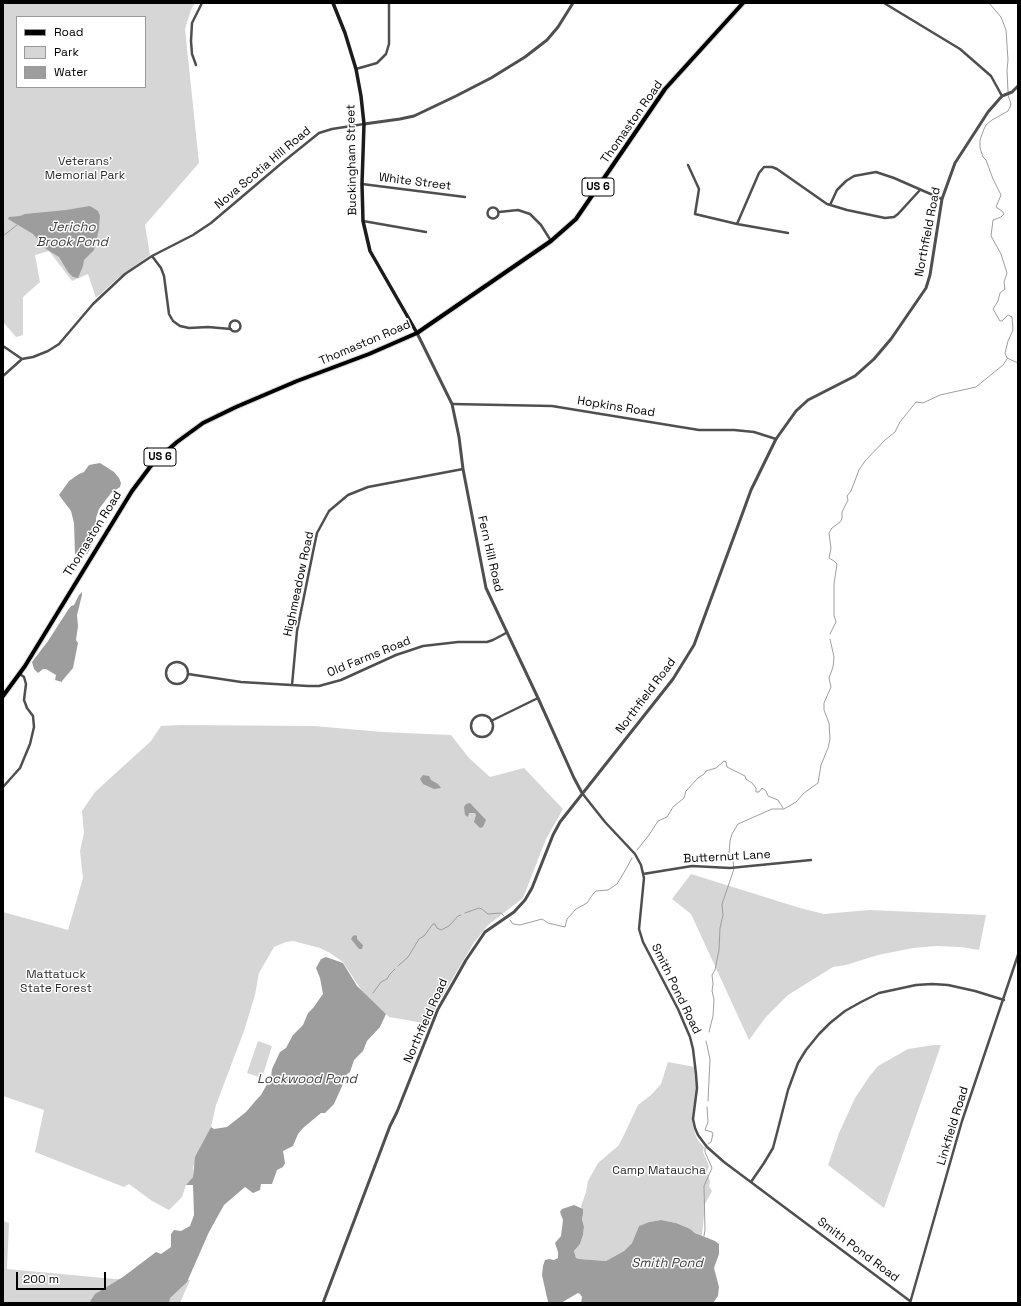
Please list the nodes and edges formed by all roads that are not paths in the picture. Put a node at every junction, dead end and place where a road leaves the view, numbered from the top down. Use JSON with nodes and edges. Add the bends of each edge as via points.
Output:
{"nodes":[{"id":1,"x":202,"y":3,"type":"edge"},
{"id":2,"x":333,"y":3,"type":"edge"},
{"id":3,"x":389,"y":3,"type":"edge"},
{"id":4,"x":573,"y":3,"type":"edge"},
{"id":5,"x":743,"y":3,"type":"edge"},
{"id":6,"x":884,"y":3,"type":"edge"},
{"id":7,"x":196,"y":65,"type":"dead end"},
{"id":8,"x":356,"y":69,"type":"junction"},
{"id":9,"x":1018,"y":86,"type":"edge"},
{"id":10,"x":1003,"y":96,"type":"junction"},
{"id":11,"x":364,"y":124,"type":"junction"},
{"id":12,"x":688,"y":166,"type":"dead end"},
{"id":13,"x":362,"y":184,"type":"junction"},
{"id":14,"x":920,"y":190,"type":"junction"},
{"id":15,"x":465,"y":197,"type":"dead end"},
{"id":16,"x":942,"y":199,"type":"junction"},
{"id":17,"x":830,"y":205,"type":"junction"},
{"id":18,"x":499,"y":212,"type":"junction"},
{"id":19,"x":363,"y":221,"type":"junction"},
{"id":20,"x":737,"y":224,"type":"junction"},
{"id":21,"x":426,"y":232,"type":"dead end"},
{"id":22,"x":788,"y":234,"type":"dead end"},
{"id":23,"x":551,"y":240,"type":"junction"},
{"id":24,"x":152,"y":256,"type":"junction"},
{"id":25,"x":231,"y":329,"type":"junction"},
{"id":26,"x":417,"y":333,"type":"junction"},
{"id":27,"x":3,"y":346,"type":"edge"},
{"id":28,"x":22,"y":359,"type":"junction"},
{"id":29,"x":3,"y":376,"type":"edge"},
{"id":30,"x":452,"y":404,"type":"junction"},
{"id":31,"x":776,"y":439,"type":"junction"},
{"id":32,"x":463,"y":469,"type":"junction"},
{"id":33,"x":506,"y":632,"type":"junction"},
{"id":34,"x":20,"y":674,"type":"junction"},
{"id":35,"x":188,"y":674,"type":"junction"},
{"id":36,"x":292,"y":686,"type":"junction"},
{"id":37,"x":3,"y":696,"type":"edge"},
{"id":38,"x":538,"y":698,"type":"junction"},
{"id":39,"x":491,"y":721,"type":"junction"},
{"id":40,"x":3,"y":786,"type":"edge"},
{"id":41,"x":582,"y":793,"type":"junction"},
{"id":42,"x":811,"y":860,"type":"dead end"},
{"id":43,"x":643,"y":874,"type":"junction"},
{"id":44,"x":1018,"y":955,"type":"edge"},
{"id":45,"x":1004,"y":1000,"type":"junction"},
{"id":46,"x":750,"y":1182,"type":"junction"},
{"id":47,"x":910,"y":1302,"type":"edge"},
{"id":48,"x":323,"y":1303,"type":"edge"}],
"edges":[{"from":1,"to":7,"type":"street","via":[[192,23],[190,41]]},
{"from":2,"to":8,"type":"main road","name":"Buckingham Street"},
{"from":3,"to":8,"type":"street","via":[[389,44],[386,54],[377,63]]},
{"from":4,"to":11,"type":"street","name":"Nova Scotia Hill Road","via":[[548,40],[491,78],[414,116]]},
{"from":5,"to":23,"type":"main road","name":"Thomaston Road","number":"US 6","via":[[665,89],[576,219]]},
{"from":6,"to":10,"type":"street","via":[[960,49],[991,76]]},
{"from":8,"to":11,"type":"main road","name":"Buckingham Street","via":[[362,96]]},
{"from":9,"to":10,"type":"street"},
{"from":10,"to":16,"type":"street","name":"Northfield Road","via":[[983,118],[955,163]]},
{"from":11,"to":13,"type":"main road","name":"Buckingham Street"},
{"from":11,"to":24,"type":"street","name":"Nova Scotia Hill Road","via":[[319,133],[212,223]]},
{"from":12,"to":20,"type":"street","via":[[699,189],[695,214]]},
{"from":13,"to":15,"type":"street","name":"White Street"},
{"from":13,"to":19,"type":"main road","name":"Buckingham Street"},
{"from":14,"to":16,"type":"street"},
{"from":14,"to":17,"type":"street","via":[[898,214],[890,218]]},
{"from":14,"to":17,"type":"street","via":[[876,172],[854,176],[846,181],[837,190]]},
{"from":16,"to":31,"type":"street","name":"Northfield Road","via":[[926,288],[891,339],[855,376],[808,400],[796,411]]},
{"from":17,"to":20,"type":"street","via":[[772,167],[764,167]]},
{"from":18,"to":18,"type":"street","via":[[492,208],[488,210],[487,215],[494,219],[498,217]]},
{"from":18,"to":23,"type":"street","via":[[518,210],[530,214]]},
{"from":19,"to":21,"type":"street"},
{"from":19,"to":26,"type":"main road","name":"Buckingham Street","via":[[370,251]]},
{"from":20,"to":22,"type":"street"},
{"from":23,"to":26,"type":"main road","name":"Thomaston Road","number":"US 6"},
{"from":24,"to":25,"type":"street","via":[[164,276],[169,314],[173,320],[180,326],[189,328]]},
{"from":24,"to":28,"type":"street","name":"Nova Scotia Hill Road","via":[[105,292],[59,344],[48,351]]},
{"from":25,"to":25,"type":"street","via":[[236,332],[239,330],[240,322],[232,322]]},
{"from":26,"to":30,"type":"street","name":"Fern Hill Road"},
{"from":26,"to":34,"type":"main road","name":"Thomaston Road","number":"US 6","via":[[236,407],[203,423],[177,442],[153,464],[132,491]]},
{"from":27,"to":28,"type":"street"},
{"from":28,"to":29,"type":"street"},
{"from":30,"to":31,"type":"street","name":"Hopkins Road","via":[[552,406],[698,430],[754,432]]},
{"from":30,"to":32,"type":"street","name":"Fern Hill Road"},
{"from":31,"to":41,"type":"street","name":"Northfield Road","via":[[752,488],[694,644],[673,679]]},
{"from":32,"to":33,"type":"street","name":"Fern Hill Road","via":[[486,588]]},
{"from":32,"to":36,"type":"street","name":"Highmeadow Road","via":[[368,488],[348,495],[329,511],[317,533],[297,631]]},
{"from":33,"to":36,"type":"street","name":"Old Farms Road","via":[[487,642],[423,646],[329,684]]},
{"from":33,"to":38,"type":"street","name":"Fern Hill Road"},
{"from":34,"to":37,"type":"main road","name":"Thomaston Road","number":"US 6"},
{"from":34,"to":40,"type":"street","via":[[26,684],[24,700],[34,727],[20,768]]},
{"from":35,"to":35,"type":"street","via":[[185,681],[176,684],[168,679],[166,672],[169,666],[179,662],[185,666]]},
{"from":35,"to":36,"type":"street","name":"Old Farms Road"},
{"from":38,"to":39,"type":"street"},
{"from":38,"to":41,"type":"street","name":"Fern Hill Road"},
{"from":39,"to":39,"type":"street","via":[[484,715],[476,716],[472,722],[472,730],[477,736],[486,736],[492,730]]},
{"from":41,"to":43,"type":"street","name":"Smith Pond Road","via":[[604,822],[635,854]]},
{"from":41,"to":48,"type":"street","name":"Northfield Road","via":[[556,827],[525,900],[514,912],[485,932],[438,1010],[390,1126]]},
{"from":42,"to":43,"type":"street","name":"Butternut Lane","via":[[734,868],[692,866]]},
{"from":43,"to":46,"type":"street","name":"Smith Pond Road","via":[[639,929],[643,942],[684,1022],[693,1049],[697,1085],[693,1119],[695,1128],[702,1142],[711,1151]]},
{"from":44,"to":45,"type":"street","name":"Linkfield Road"},
{"from":45,"to":46,"type":"street","via":[[961,987],[921,984],[879,993],[845,1011],[819,1034],[798,1063],[772,1148]]},
{"from":45,"to":47,"type":"street","name":"Linkfield Road","via":[[963,1120]]},
{"from":46,"to":47,"type":"street","name":"Smith Pond Road"}]}
